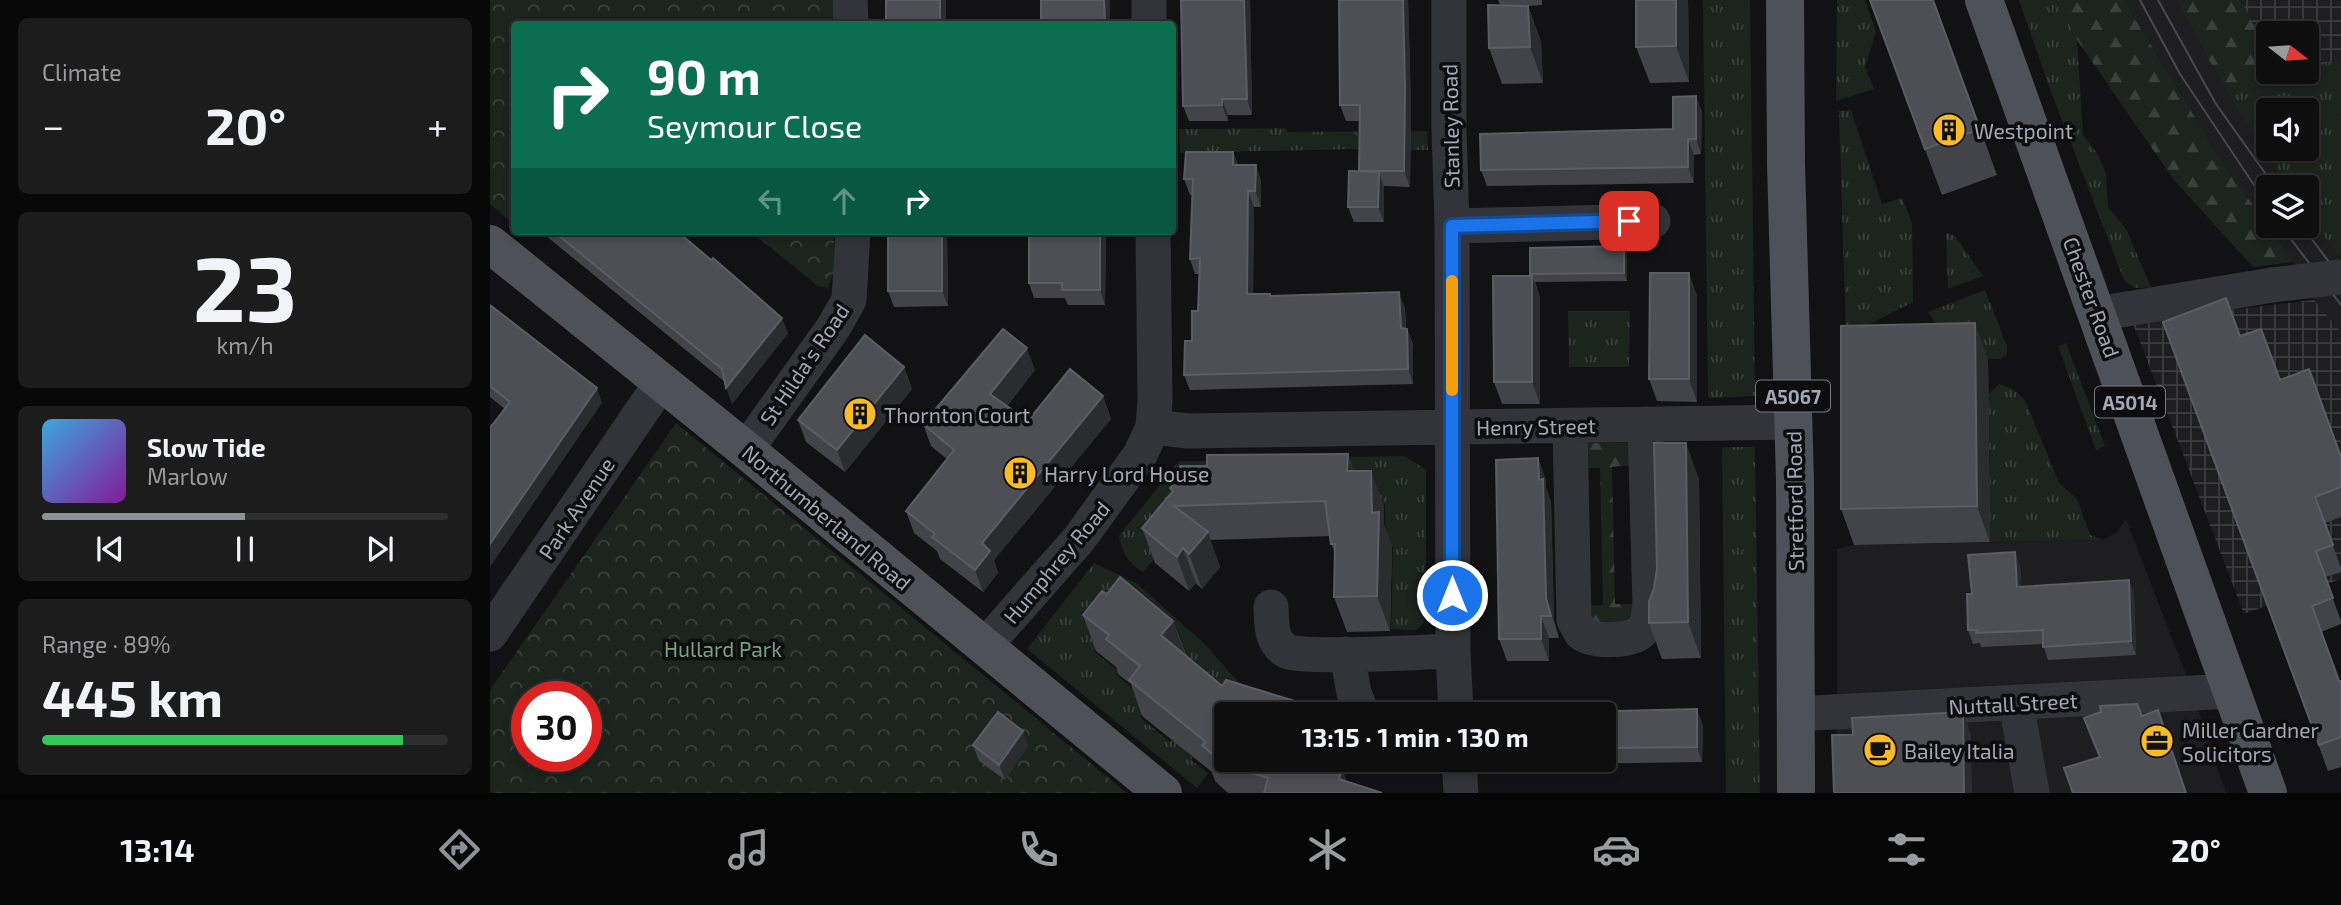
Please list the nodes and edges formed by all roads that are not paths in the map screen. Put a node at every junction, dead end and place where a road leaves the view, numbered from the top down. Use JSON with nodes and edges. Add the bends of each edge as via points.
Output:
{"nodes":[{"id":1,"x":850,"y":0,"type":"edge"},
{"id":2,"x":1149,"y":0,"type":"edge"},
{"id":3,"x":1449,"y":0,"type":"edge"},
{"id":4,"x":1785,"y":0,"type":"edge"},
{"id":5,"x":1984,"y":0,"type":"edge"},
{"id":6,"x":851,"y":21,"type":"edge"},
{"id":7,"x":1149,"y":21,"type":"edge"},
{"id":8,"x":1653,"y":220,"type":"dead end"},
{"id":9,"x":1452,"y":226,"type":"junction"},
{"id":10,"x":853,"y":235,"type":"edge"},
{"id":11,"x":1153,"y":235,"type":"edge"},
{"id":12,"x":490,"y":244,"type":"edge"},
{"id":13,"x":2341,"y":277,"type":"edge"},
{"id":14,"x":2097,"y":314,"type":"junction"},
{"id":15,"x":661,"y":383,"type":"junction"},
{"id":16,"x":1793,"y":422,"type":"junction"},
{"id":17,"x":1645,"y":424,"type":"junction"},
{"id":18,"x":1570,"y":426,"type":"junction"},
{"id":19,"x":1153,"y":427,"type":"junction"},
{"id":20,"x":1451,"y":428,"type":"junction"},
{"id":21,"x":746,"y":450,"type":"junction"},
{"id":22,"x":1271,"y":607,"type":"dead end"},
{"id":23,"x":490,"y":634,"type":"edge"},
{"id":24,"x":984,"y":647,"type":"junction"},
{"id":25,"x":1453,"y":651,"type":"junction"},
{"id":26,"x":1347,"y":654,"type":"junction"},
{"id":27,"x":2231,"y":691,"type":"junction"},
{"id":28,"x":1357,"y":702,"type":"edge"},
{"id":29,"x":1455,"y":702,"type":"edge"},
{"id":30,"x":2016,"y":702,"type":"junction"},
{"id":31,"x":1796,"y":715,"type":"junction"},
{"id":32,"x":1460,"y":772,"type":"edge"},
{"id":33,"x":1163,"y":793,"type":"edge"},
{"id":34,"x":1461,"y":793,"type":"edge"},
{"id":35,"x":1796,"y":793,"type":"edge"},
{"id":36,"x":2032,"y":793,"type":"edge"},
{"id":37,"x":2268,"y":793,"type":"edge"}],
"edges":[{"from":1,"to":6,"type":"street"},
{"from":2,"to":7,"type":"street"},
{"from":3,"to":9,"type":"street","name":"Stanley Road"},
{"from":4,"to":16,"type":"main road","name":"Stretford Road","number":"A5067"},
{"from":5,"to":14,"type":"main road","name":"Chester Road","number":"A5014"},
{"from":8,"to":9,"type":"street"},
{"from":9,"to":20,"type":"street","name":"Stanley Road"},
{"from":10,"to":21,"type":"street","name":"St Hilda's Road","via":[[849,300]]},
{"from":11,"to":19,"type":"street","name":"Humphrey Road"},
{"from":12,"to":15,"type":"main road","name":"Northumberland Road"},
{"from":13,"to":14,"type":"street","bridge":true},
{"from":14,"to":27,"type":"main road","name":"Chester Road","number":"A5014"},
{"from":15,"to":21,"type":"main road","name":"Northumberland Road"},
{"from":15,"to":23,"type":"street","name":"Park Avenue"},
{"from":16,"to":17,"type":"street","name":"Henry Street"},
{"from":16,"to":31,"type":"main road","name":"Stretford Road","number":"A5067"},
{"from":17,"to":18,"type":"street","name":"Henry Street"},
{"from":17,"to":18,"type":"street","via":[[1648,619],[1634,636],[1594,639],[1581,633],[1574,620]]},
{"from":18,"to":20,"type":"street","name":"Henry Street"},
{"from":19,"to":20,"type":"street","name":"Henry Street","via":[[1188,431]]},
{"from":19,"to":24,"type":"street","name":"Humphrey Road","via":[[1140,455],[1079,539]]},
{"from":20,"to":25,"type":"street","name":"Stanley Road"},
{"from":21,"to":24,"type":"main road","name":"Northumberland Road"},
{"from":22,"to":26,"type":"street","via":[[1272,630],[1288,653]]},
{"from":24,"to":33,"type":"main road","name":"Northumberland Road"},
{"from":25,"to":26,"type":"street"},
{"from":25,"to":29,"type":"street","name":"Stanley Road"},
{"from":26,"to":28,"type":"street"},
{"from":27,"to":30,"type":"street","name":"Nuttall Street"},
{"from":27,"to":37,"type":"main road","name":"Chester Road","number":"A5014"},
{"from":30,"to":31,"type":"street","name":"Nuttall Street"},
{"from":30,"to":36,"type":"street"},
{"from":31,"to":35,"type":"main road","name":"Stretford Road","number":"A5067"},
{"from":32,"to":34,"type":"street"}]}
